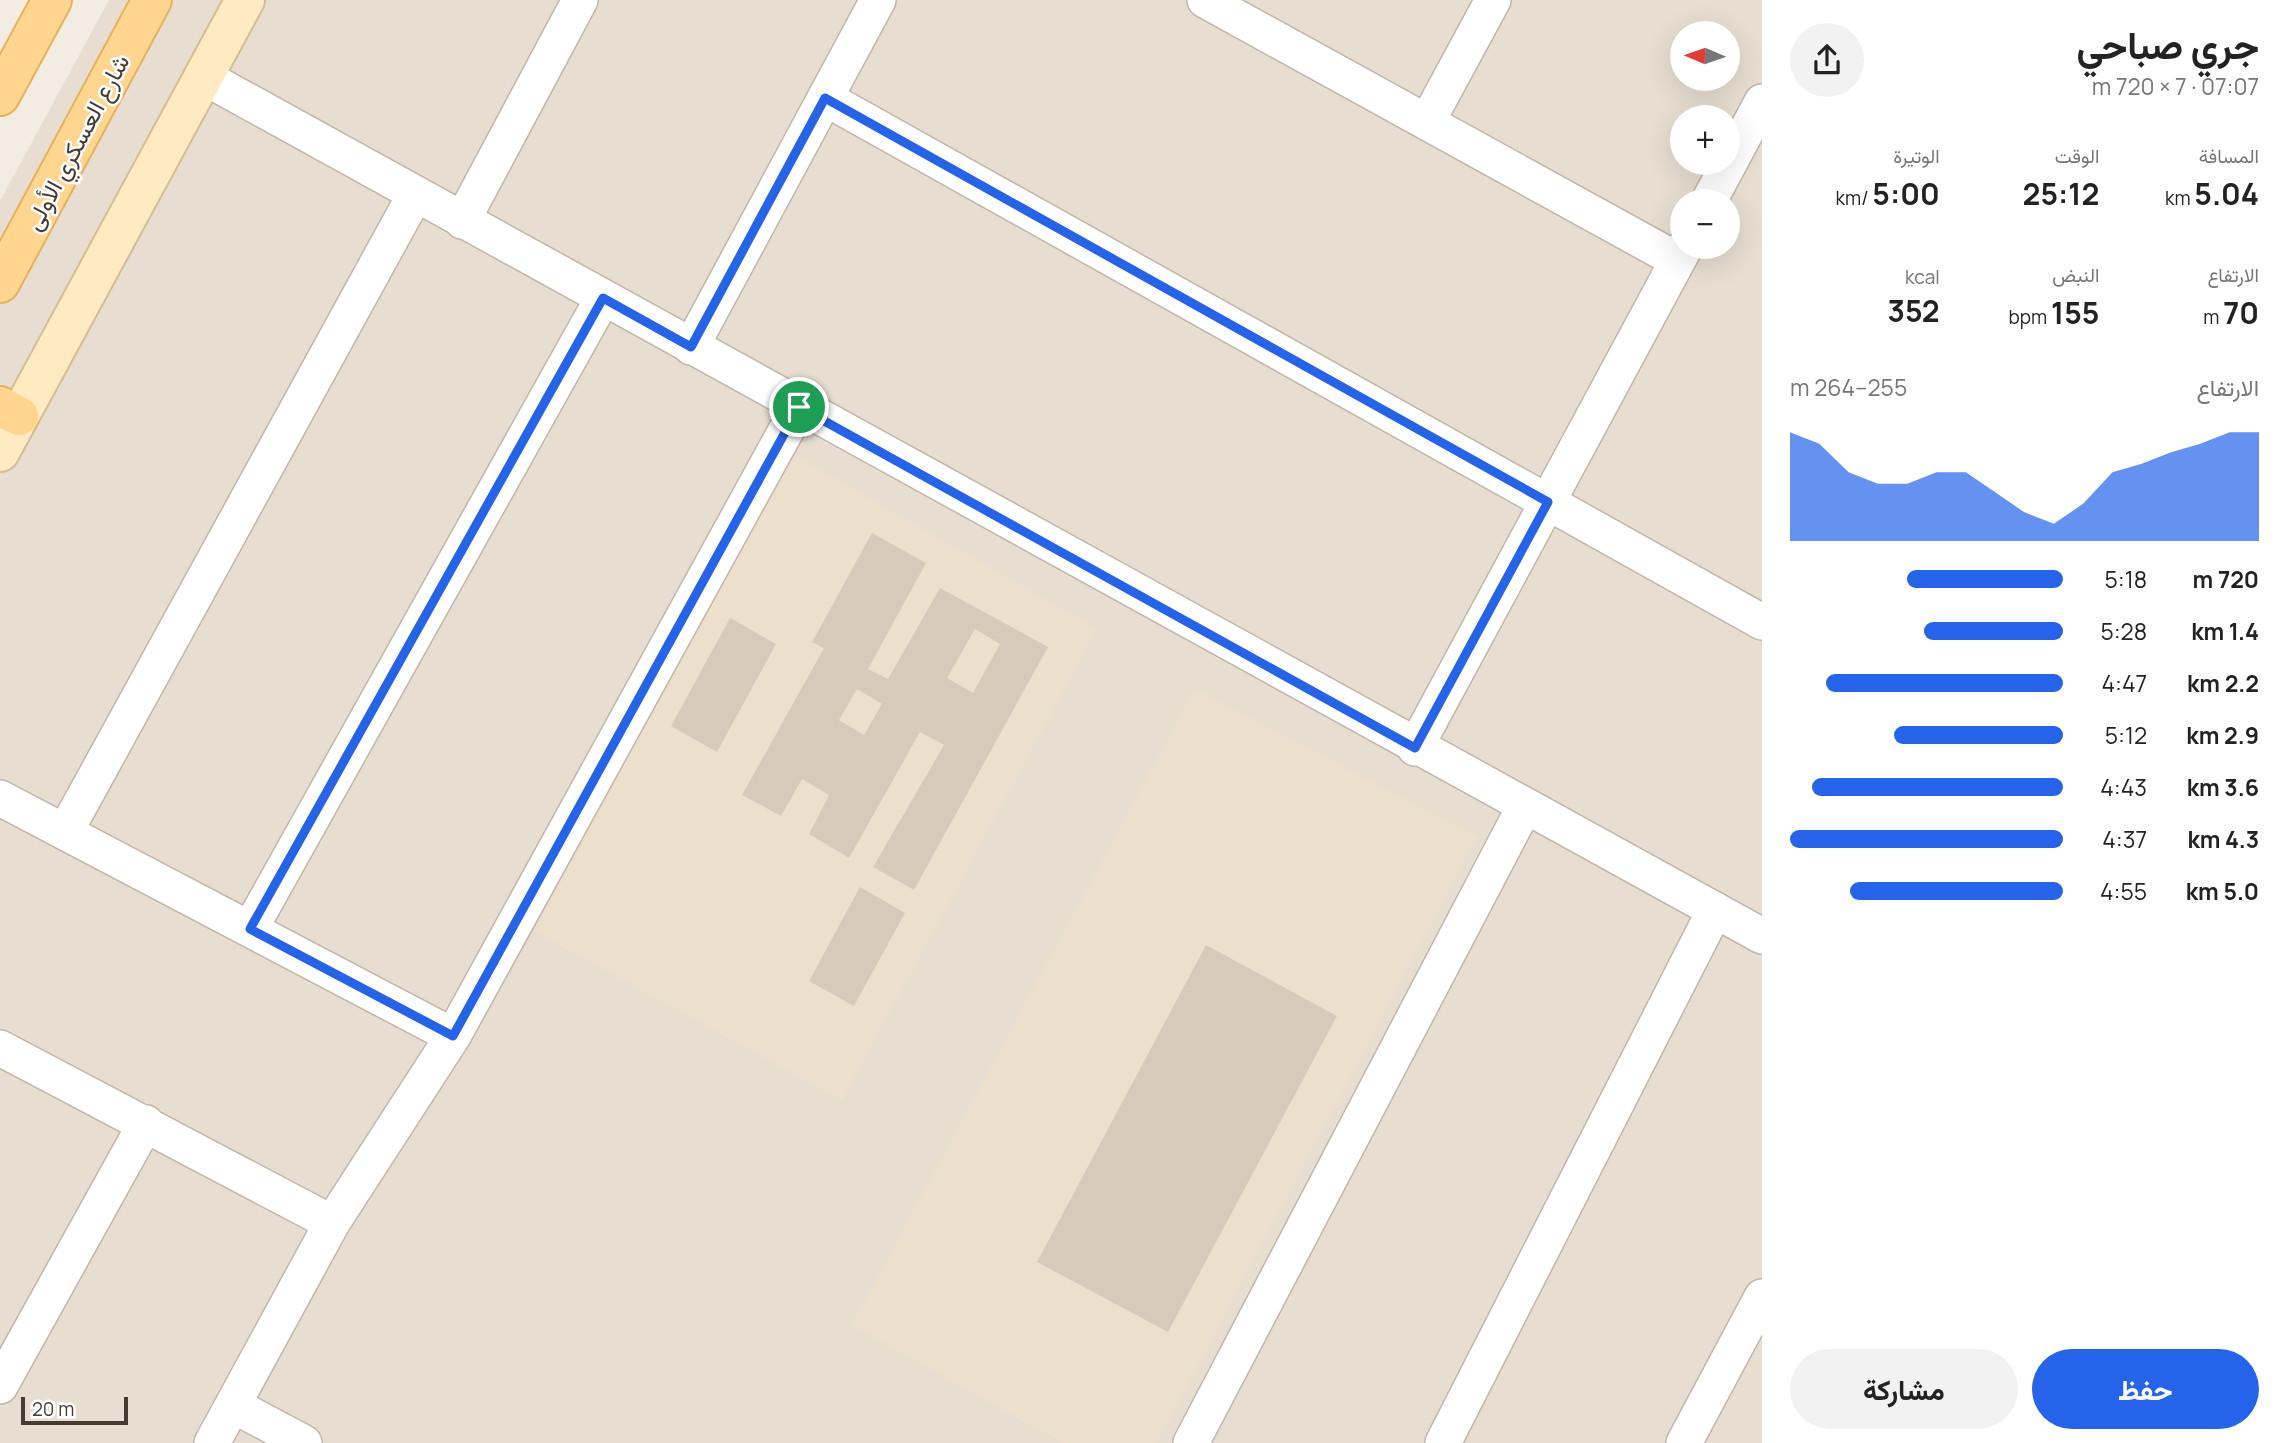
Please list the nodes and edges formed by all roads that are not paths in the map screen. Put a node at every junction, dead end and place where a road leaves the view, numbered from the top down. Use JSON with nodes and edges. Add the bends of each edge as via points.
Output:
{"nodes":[{"id":1,"x":52,"y":0,"type":"edge"},
{"id":2,"x":152,"y":0,"type":"edge"},
{"id":3,"x":245,"y":0,"type":"edge"},
{"id":4,"x":580,"y":0,"type":"edge"},
{"id":5,"x":878,"y":0,"type":"edge"},
{"id":6,"x":1205,"y":0,"type":"edge"},
{"id":7,"x":1493,"y":0,"type":"edge"},
{"id":8,"x":204,"y":78,"type":"junction"},
{"id":9,"x":0,"y":96,"type":"edge"},
{"id":10,"x":825,"y":98,"type":"junction"},
{"id":11,"x":1762,"y":102,"type":"edge"},
{"id":12,"x":1427,"y":122,"type":"junction"},
{"id":13,"x":1715,"y":189,"type":"edge"},
{"id":14,"x":415,"y":195,"type":"junction"},
{"id":15,"x":462,"y":221,"type":"junction"},
{"id":16,"x":1670,"y":247,"type":"edge"},
{"id":17,"x":1678,"y":259,"type":"edge"},
{"id":18,"x":0,"y":283,"type":"edge"},
{"id":19,"x":603,"y":298,"type":"junction"},
{"id":20,"x":691,"y":347,"type":"junction"},
{"id":21,"x":799,"y":407,"type":"junction"},
{"id":22,"x":10,"y":411,"type":"edge"},
{"id":23,"x":0,"y":452,"type":"edge"},
{"id":24,"x":1548,"y":502,"type":"junction"},
{"id":25,"x":1762,"y":622,"type":"edge"},
{"id":26,"x":1415,"y":748,"type":"junction"},
{"id":27,"x":0,"y":797,"type":"edge"},
{"id":28,"x":1525,"y":806,"type":"junction"},
{"id":29,"x":65,"y":832,"type":"junction"},
{"id":30,"x":1715,"y":910,"type":"junction"},
{"id":31,"x":250,"y":929,"type":"junction"},
{"id":32,"x":1762,"y":936,"type":"edge"},
{"id":33,"x":453,"y":1036,"type":"junction"},
{"id":34,"x":0,"y":1048,"type":"edge"},
{"id":35,"x":146,"y":1124,"type":"junction"},
{"id":36,"x":331,"y":1223,"type":"junction"},
{"id":37,"x":1762,"y":1297,"type":"edge"},
{"id":38,"x":0,"y":1386,"type":"edge"},
{"id":39,"x":233,"y":1405,"type":"junction"},
{"id":40,"x":1198,"y":1440,"type":"edge"},
{"id":41,"x":212,"y":1443,"type":"edge"},
{"id":42,"x":304,"y":1443,"type":"edge"},
{"id":43,"x":1443,"y":1443,"type":"edge"},
{"id":44,"x":1684,"y":1443,"type":"edge"}],
"edges":[{"from":1,"to":9,"type":"main road"},
{"from":2,"to":18,"type":"main road","name":"شارع العسكري الأولى"},
{"from":3,"to":8,"type":"street"},
{"from":4,"to":15,"type":"street"},
{"from":5,"to":10,"type":"street"},
{"from":6,"to":12,"type":"street"},
{"from":7,"to":12,"type":"street"},
{"from":8,"to":14,"type":"street"},
{"from":8,"to":22,"type":"street"},
{"from":10,"to":20,"type":"street"},
{"from":10,"to":24,"type":"street"},
{"from":11,"to":13,"type":"street"},
{"from":12,"to":16,"type":"street"},
{"from":14,"to":15,"type":"street"},
{"from":14,"to":29,"type":"street"},
{"from":15,"to":19,"type":"street"},
{"from":17,"to":24,"type":"street"},
{"from":19,"to":20,"type":"street"},
{"from":19,"to":31,"type":"street"},
{"from":20,"to":21,"type":"street"},
{"from":21,"to":26,"type":"street"},
{"from":21,"to":33,"type":"street"},
{"from":22,"to":23,"type":"street"},
{"from":24,"to":25,"type":"street"},
{"from":24,"to":26,"type":"street"},
{"from":26,"to":28,"type":"street"},
{"from":27,"to":29,"type":"street"},
{"from":28,"to":30,"type":"street"},
{"from":28,"to":40,"type":"street"},
{"from":29,"to":31,"type":"street"},
{"from":30,"to":32,"type":"street"},
{"from":30,"to":43,"type":"street"},
{"from":31,"to":33,"type":"street"},
{"from":33,"to":36,"type":"street"},
{"from":34,"to":35,"type":"street"},
{"from":35,"to":36,"type":"street"},
{"from":35,"to":38,"type":"street"},
{"from":36,"to":39,"type":"street"},
{"from":37,"to":44,"type":"street"},
{"from":39,"to":41,"type":"street"},
{"from":39,"to":42,"type":"street"}]}
